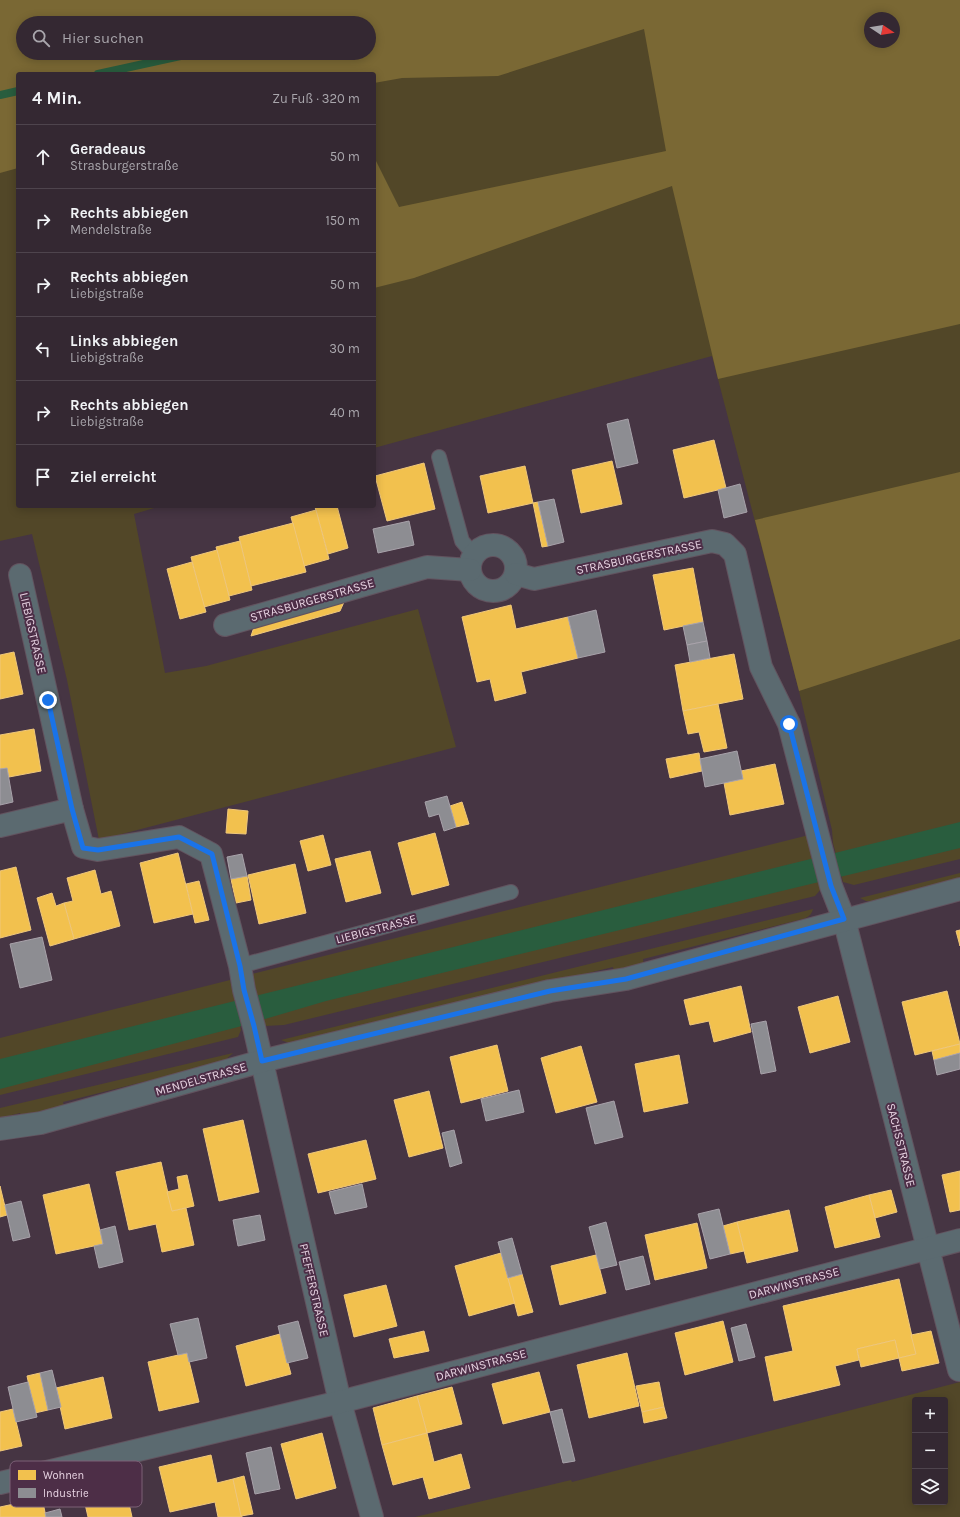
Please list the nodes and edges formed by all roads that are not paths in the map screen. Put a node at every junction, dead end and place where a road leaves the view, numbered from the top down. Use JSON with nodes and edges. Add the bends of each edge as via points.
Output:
{"nodes":[{"id":1,"x":439,"y":457,"type":"dead end"},
{"id":2,"x":472,"y":563,"type":"junction"},
{"id":3,"x":516,"y":574,"type":"junction"},
{"id":4,"x":20,"y":575,"type":"dead end"},
{"id":5,"x":225,"y":625,"type":"dead end"},
{"id":6,"x":72,"y":809,"type":"junction"},
{"id":7,"x":0,"y":826,"type":"edge"},
{"id":8,"x":960,"y":889,"type":"edge"},
{"id":9,"x":511,"y":892,"type":"dead end"},
{"id":10,"x":844,"y":919,"type":"junction"},
{"id":11,"x":240,"y":966,"type":"junction"},
{"id":12,"x":262,"y":1061,"type":"junction"},
{"id":13,"x":0,"y":1129,"type":"edge"},
{"id":14,"x":960,"y":1240,"type":"edge"},
{"id":15,"x":927,"y":1248,"type":"junction"},
{"id":16,"x":959,"y":1370,"type":"edge"},
{"id":17,"x":340,"y":1402,"type":"junction"},
{"id":18,"x":92,"y":1461,"type":"edge"},
{"id":19,"x":10,"y":1481,"type":"edge"},
{"id":20,"x":0,"y":1483,"type":"edge"},
{"id":21,"x":372,"y":1517,"type":"edge"}],
"edges":[{"from":1,"to":2,"type":"lane","via":[[462,541]]},
{"from":2,"to":3,"type":"street","via":[[480,549],[495,545],[503,547],[515,558]]},
{"from":2,"to":3,"type":"street","via":[[472,579],[484,590],[492,592],[507,588]]},
{"from":2,"to":5,"type":"street","name":"STRASBURGERSTRASSE","via":[[427,567]]},
{"from":3,"to":10,"type":"street","name":"STRASBURGERSTRASSE","via":[[534,579],[712,541],[725,544],[735,554],[761,667],[789,724],[831,886]]},
{"from":4,"to":6,"type":"street","name":"LIEBIGSTRASSE"},
{"from":6,"to":7,"type":"street"},
{"from":6,"to":11,"type":"street","name":"LIEBIGSTRASSE","via":[[83,848],[98,850],[179,837],[212,854]]},
{"from":8,"to":10,"type":"street","name":"MENDELSTRASSE"},
{"from":9,"to":11,"type":"lane","name":"LIEBIGSTRASSE"},
{"from":10,"to":12,"type":"street","name":"MENDELSTRASSE","via":[[626,979],[550,991]]},
{"from":10,"to":15,"type":"street","name":"SACHSSTRASSE"},
{"from":11,"to":12,"type":"street","name":"LIEBIGSTRASSE"},
{"from":12,"to":13,"type":"street","name":"MENDELSTRASSE","via":[[41,1124]]},
{"from":12,"to":17,"type":"street","name":"PFEFFERSTRASSE"},
{"from":14,"to":15,"type":"street","name":"DARWINSTRASSE"},
{"from":15,"to":16,"type":"street","name":"SACHSSTRASSE"},
{"from":15,"to":17,"type":"street","name":"DARWINSTRASSE"},
{"from":17,"to":18,"type":"street","name":"DARWINSTRASSE"},
{"from":17,"to":21,"type":"street","name":"PFEFFERSTRASSE"},
{"from":19,"to":20,"type":"street","name":"DARWINSTRASSE"}]}
